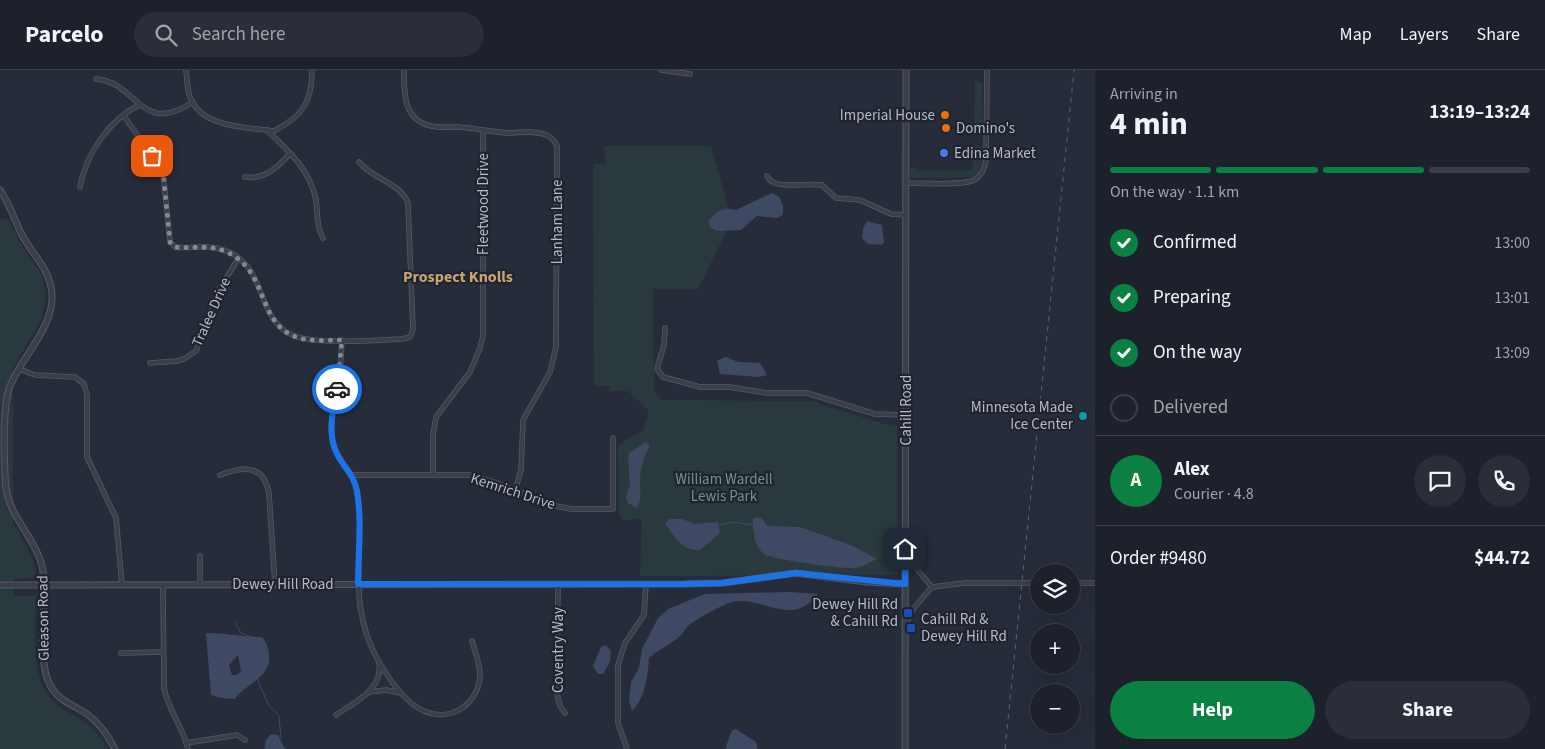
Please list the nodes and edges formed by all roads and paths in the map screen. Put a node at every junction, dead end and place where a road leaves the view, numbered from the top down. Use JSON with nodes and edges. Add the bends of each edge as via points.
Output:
{"nodes":[{"id":1,"x":186,"y":70,"type":"edge"},
{"id":2,"x":312,"y":70,"type":"edge"},
{"id":3,"x":404,"y":70,"type":"edge"},
{"id":4,"x":661,"y":70,"type":"edge"},
{"id":5,"x":906,"y":70,"type":"edge"},
{"id":6,"x":987,"y":70,"type":"edge"},
{"id":7,"x":690,"y":74,"type":"dead end"},
{"id":8,"x":96,"y":79,"type":"dead end"},
{"id":9,"x":193,"y":102,"type":"junction"},
{"id":10,"x":139,"y":105,"type":"junction"},
{"id":11,"x":124,"y":116,"type":"junction"},
{"id":12,"x":267,"y":130,"type":"junction"},
{"id":13,"x":483,"y":130,"type":"junction"},
{"id":14,"x":290,"y":153,"type":"junction"},
{"id":15,"x":359,"y":162,"type":"dead end"},
{"id":16,"x":767,"y":176,"type":"dead end"},
{"id":17,"x":245,"y":177,"type":"dead end"},
{"id":18,"x":906,"y":183,"type":"junction"},
{"id":19,"x":80,"y":187,"type":"dead end"},
{"id":20,"x":0,"y":190,"type":"edge"},
{"id":21,"x":906,"y":215,"type":"junction"},
{"id":22,"x":323,"y":238,"type":"dead end"},
{"id":23,"x":238,"y":259,"type":"junction"},
{"id":24,"x":665,"y":328,"type":"dead end"},
{"id":25,"x":342,"y":340,"type":"junction"},
{"id":26,"x":150,"y":363,"type":"dead end"},
{"id":27,"x":19,"y":369,"type":"junction"},
{"id":28,"x":906,"y":415,"type":"junction"},
{"id":29,"x":612,"y":438,"type":"dead end"},
{"id":30,"x":433,"y":474,"type":"junction"},
{"id":31,"x":220,"y":475,"type":"dead end"},
{"id":32,"x":353,"y":475,"type":"junction"},
{"id":33,"x":515,"y":490,"type":"junction"},
{"id":34,"x":905,"y":549,"type":"junction"},
{"id":35,"x":200,"y":556,"type":"dead end"},
{"id":36,"x":1030,"y":583,"type":"edge"},
{"id":37,"x":1080,"y":583,"type":"edge"},
{"id":38,"x":1095,"y":583,"type":"edge"},
{"id":39,"x":200,"y":584,"type":"junction"},
{"id":40,"x":275,"y":584,"type":"junction"},
{"id":41,"x":358,"y":584,"type":"junction"},
{"id":42,"x":646,"y":584,"type":"junction"},
{"id":43,"x":905,"y":584,"type":"junction"},
{"id":44,"x":0,"y":585,"type":"edge"},
{"id":45,"x":122,"y":585,"type":"junction"},
{"id":46,"x":163,"y":585,"type":"junction"},
{"id":47,"x":558,"y":585,"type":"junction"},
{"id":48,"x":44,"y":586,"type":"junction"},
{"id":49,"x":932,"y":587,"type":"junction"},
{"id":50,"x":905,"y":626,"type":"junction"},
{"id":51,"x":472,"y":641,"type":"dead end"},
{"id":52,"x":163,"y":652,"type":"junction"},
{"id":53,"x":121,"y":653,"type":"dead end"},
{"id":54,"x":378,"y":660,"type":"junction"},
{"id":55,"x":369,"y":692,"type":"junction"},
{"id":56,"x":403,"y":694,"type":"junction"},
{"id":57,"x":564,"y":713,"type":"dead end"},
{"id":58,"x":336,"y":715,"type":"dead end"},
{"id":59,"x":246,"y":740,"type":"dead end"},
{"id":60,"x":186,"y":743,"type":"junction"},
{"id":61,"x":115,"y":749,"type":"edge"},
{"id":62,"x":188,"y":749,"type":"edge"},
{"id":63,"x":627,"y":749,"type":"edge"},
{"id":64,"x":905,"y":749,"type":"edge"}],
"edges":[{"from":1,"to":9,"type":"street"},
{"from":2,"to":12,"type":"street","via":[[311,91],[305,107],[279,128]]},
{"from":3,"to":13,"type":"street","name":"Lanham Lane","via":[[406,101],[418,120],[432,127]]},
{"from":4,"to":7,"type":"street"},
{"from":5,"to":18,"type":"street","name":"Cahill Road"},
{"from":6,"to":18,"type":"street","via":[[986,160],[982,172],[966,183]]},
{"from":8,"to":10,"type":"street","via":[[120,87]]},
{"from":9,"to":10,"type":"street","via":[[181,110],[164,114]]},
{"from":9,"to":12,"type":"street","via":[[200,112],[214,120]]},
{"from":10,"to":11,"type":"street"},
{"from":11,"to":19,"type":"street","via":[[95,147]]},
{"from":11,"to":23,"type":"street","via":[[163,172],[170,242],[175,247],[216,248]]},
{"from":12,"to":14,"type":"street"},
{"from":13,"to":30,"type":"street","name":"Fleetwood Drive","via":[[483,336],[470,372],[436,418]]},
{"from":13,"to":33,"type":"street","name":"Lanham Lane","via":[[545,134],[554,141],[557,150],[556,347],[550,372],[523,420],[521,470]]},
{"from":14,"to":17,"type":"street","via":[[270,172]]},
{"from":14,"to":22,"type":"street","via":[[309,178],[316,202],[317,228]]},
{"from":15,"to":25,"type":"street","via":[[366,171],[400,191],[408,203],[413,330],[410,337],[402,339]]},
{"from":16,"to":21,"type":"street","via":[[776,184],[822,186],[836,198],[860,200],[891,214]]},
{"from":18,"to":21,"type":"street","name":"Cahill Road"},
{"from":20,"to":27,"type":"street","name":"Gleason Road","via":[[20,231],[43,263],[52,294],[49,316]]},
{"from":21,"to":28,"type":"street","name":"Cahill Road"},
{"from":23,"to":25,"type":"street","via":[[256,279],[270,314],[281,328],[306,339]]},
{"from":23,"to":26,"type":"street","name":"Tralee Drive","via":[[220,288],[196,351],[184,359]]},
{"from":24,"to":28,"type":"street","via":[[657,369],[663,377],[700,387],[807,393],[875,414]]},
{"from":25,"to":32,"type":"street","via":[[332,438],[338,455]]},
{"from":27,"to":45,"type":"street","via":[[35,375],[74,377],[84,384],[87,395],[87,457],[116,518]]},
{"from":27,"to":48,"type":"street","name":"Gleason Road","via":[[7,397],[6,490],[41,562]]},
{"from":28,"to":34,"type":"street","name":"Cahill Road"},
{"from":29,"to":33,"type":"street","name":"Kemrich Drive","via":[[612,509],[556,506]]},
{"from":30,"to":32,"type":"street","name":"Kemrich Drive"},
{"from":30,"to":33,"type":"street","name":"Kemrich Drive","via":[[482,478]]},
{"from":31,"to":40,"type":"street","via":[[240,468],[254,471],[265,480],[269,494]]},
{"from":32,"to":41,"type":"street","via":[[358,505]]},
{"from":34,"to":43,"type":"street","name":"Cahill Road"},
{"from":34,"to":49,"type":"street"},
{"from":35,"to":39,"type":"street"},
{"from":36,"to":49,"type":"street","via":[[965,583]]},
{"from":37,"to":38,"type":"street"},
{"from":39,"to":40,"type":"street","name":"Dewey Hill Road"},
{"from":39,"to":46,"type":"street","name":"Dewey Hill Road"},
{"from":40,"to":41,"type":"street","name":"Dewey Hill Road"},
{"from":41,"to":47,"type":"street","name":"Dewey Hill Road"},
{"from":41,"to":54,"type":"street","via":[[363,619]]},
{"from":42,"to":43,"type":"street","name":"Dewey Hill Road","via":[[723,583],[796,573]]},
{"from":42,"to":47,"type":"street","name":"Dewey Hill Road"},
{"from":42,"to":63,"type":"street","via":[[644,615],[625,643],[618,665],[618,723]]},
{"from":43,"to":50,"type":"street","name":"Cahill Road"},
{"from":44,"to":48,"type":"street","name":"Dewey Hill Road"},
{"from":45,"to":46,"type":"street","name":"Dewey Hill Road"},
{"from":45,"to":48,"type":"street","name":"Dewey Hill Road"},
{"from":46,"to":52,"type":"street"},
{"from":47,"to":57,"type":"street","name":"Coventry Way","via":[[558,694]]},
{"from":48,"to":61,"type":"street","name":"Gleason Road","via":[[44,661],[48,680],[57,696],[95,721]]},
{"from":49,"to":50,"type":"street","via":[[913,609]]},
{"from":50,"to":64,"type":"street","name":"Cahill Road"},
{"from":51,"to":56,"type":"street","via":[[480,675],[476,693],[465,707],[449,714],[432,714],[415,706]]},
{"from":52,"to":53,"type":"street"},
{"from":52,"to":60,"type":"street","via":[[166,699]]},
{"from":54,"to":55,"type":"street","via":[[379,674]]},
{"from":54,"to":56,"type":"street"},
{"from":55,"to":56,"type":"street","via":[[386,690]]},
{"from":55,"to":58,"type":"street"},
{"from":59,"to":60,"type":"street","via":[[237,735]]},
{"from":60,"to":62,"type":"street"}]}
